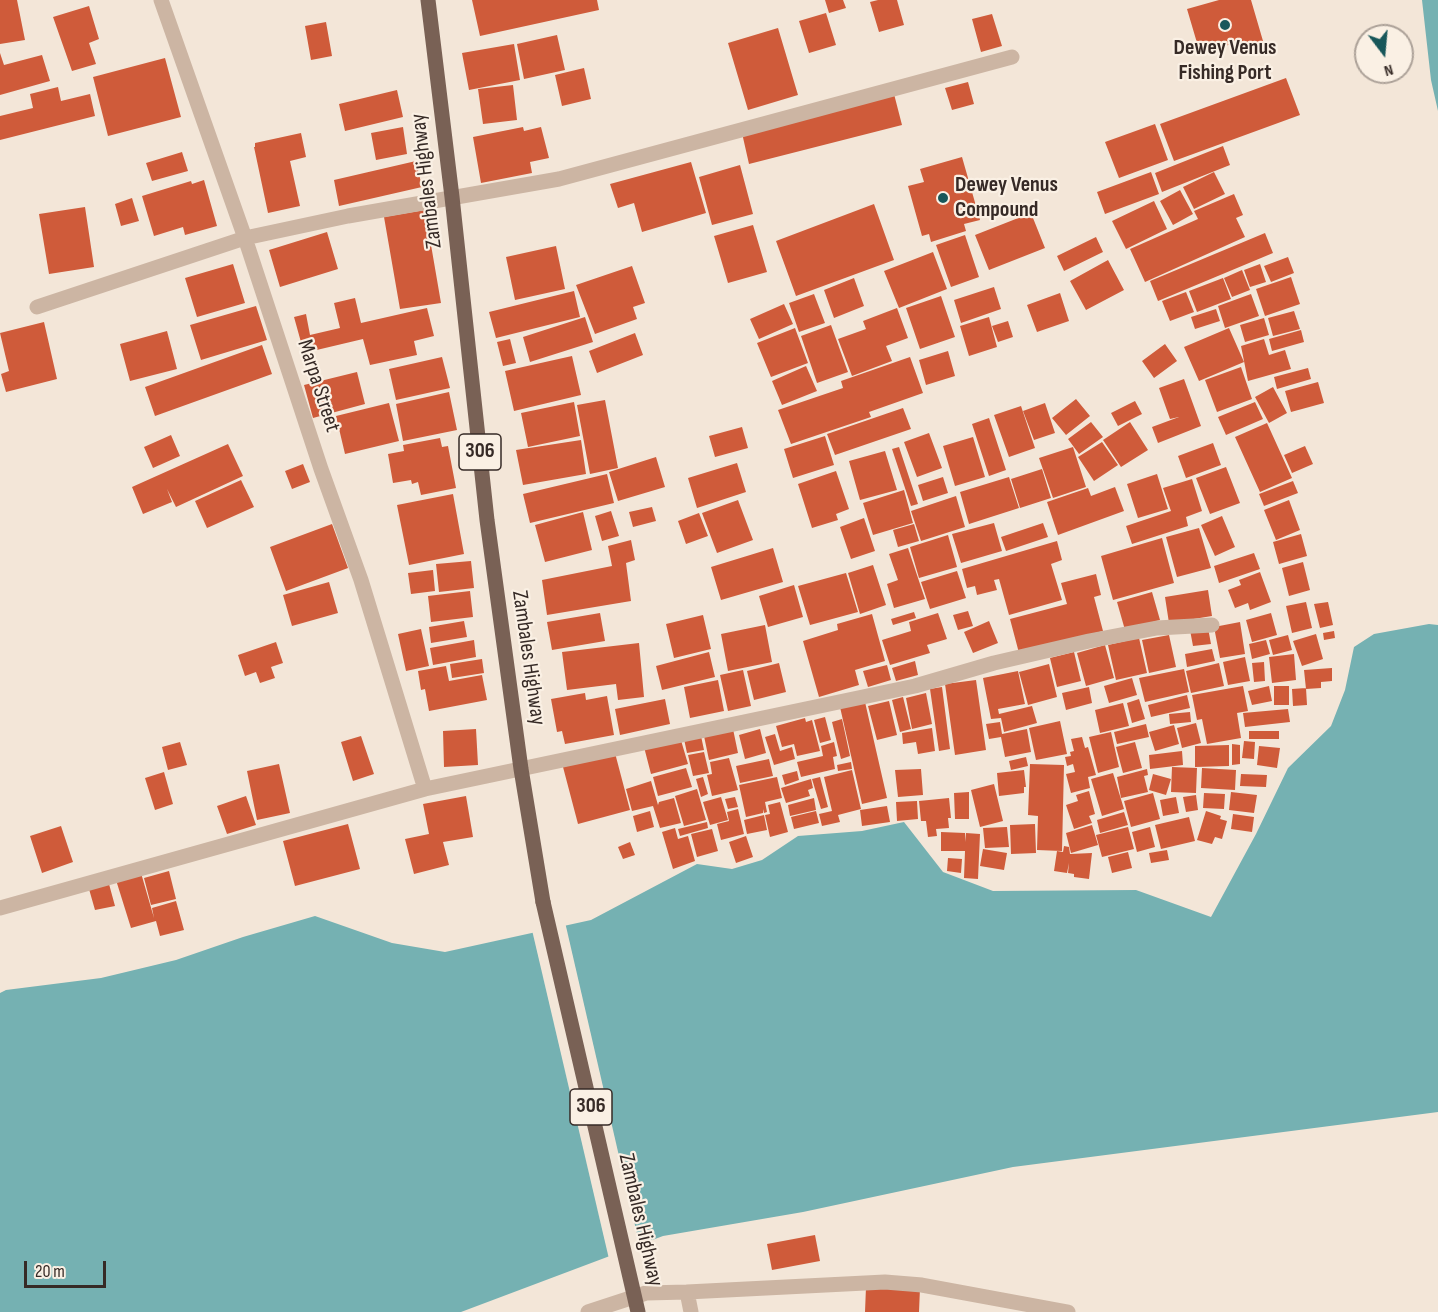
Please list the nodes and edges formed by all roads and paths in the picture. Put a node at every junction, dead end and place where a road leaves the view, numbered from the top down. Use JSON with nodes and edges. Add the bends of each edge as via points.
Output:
{"nodes":[{"id":1,"x":161,"y":0,"type":"edge"},
{"id":2,"x":428,"y":0,"type":"edge"},
{"id":3,"x":1012,"y":57,"type":"dead end"},
{"id":4,"x":452,"y":197,"type":"junction"},
{"id":5,"x":245,"y":237,"type":"junction"},
{"id":6,"x":37,"y":307,"type":"dead end"},
{"id":7,"x":1212,"y":625,"type":"dead end"},
{"id":8,"x":520,"y":769,"type":"junction"},
{"id":9,"x":425,"y":789,"type":"junction"},
{"id":10,"x":0,"y":908,"type":"edge"},
{"id":11,"x":687,"y":1292,"type":"junction"},
{"id":12,"x":588,"y":1312,"type":"edge"},
{"id":13,"x":638,"y":1312,"type":"edge"},
{"id":14,"x":691,"y":1312,"type":"edge"},
{"id":15,"x":1068,"y":1312,"type":"edge"}],
"edges":[{"from":1,"to":5,"type":"street","name":"Marpa Street"},
{"from":2,"to":4,"type":"main road","name":"Zambales Highway","number":"306"},
{"from":3,"to":4,"type":"street","via":[[559,179]]},
{"from":4,"to":5,"type":"street"},
{"from":4,"to":8,"type":"main road","name":"Zambales Highway","number":"306","via":[[487,520]]},
{"from":5,"to":6,"type":"street"},
{"from":5,"to":9,"type":"street","name":"Marpa Street"},
{"from":7,"to":8,"type":"street","via":[[1157,628],[1089,641],[915,686]]},
{"from":8,"to":9,"type":"street"},
{"from":8,"to":13,"type":"main road","name":"Zambales Highway","number":"306","bridge":true,"via":[[543,902]]},
{"from":9,"to":10,"type":"street"},
{"from":11,"to":12,"type":"street","via":[[646,1293]]},
{"from":11,"to":14,"type":"street"},
{"from":11,"to":15,"type":"street","via":[[885,1282],[922,1285]]}]}
